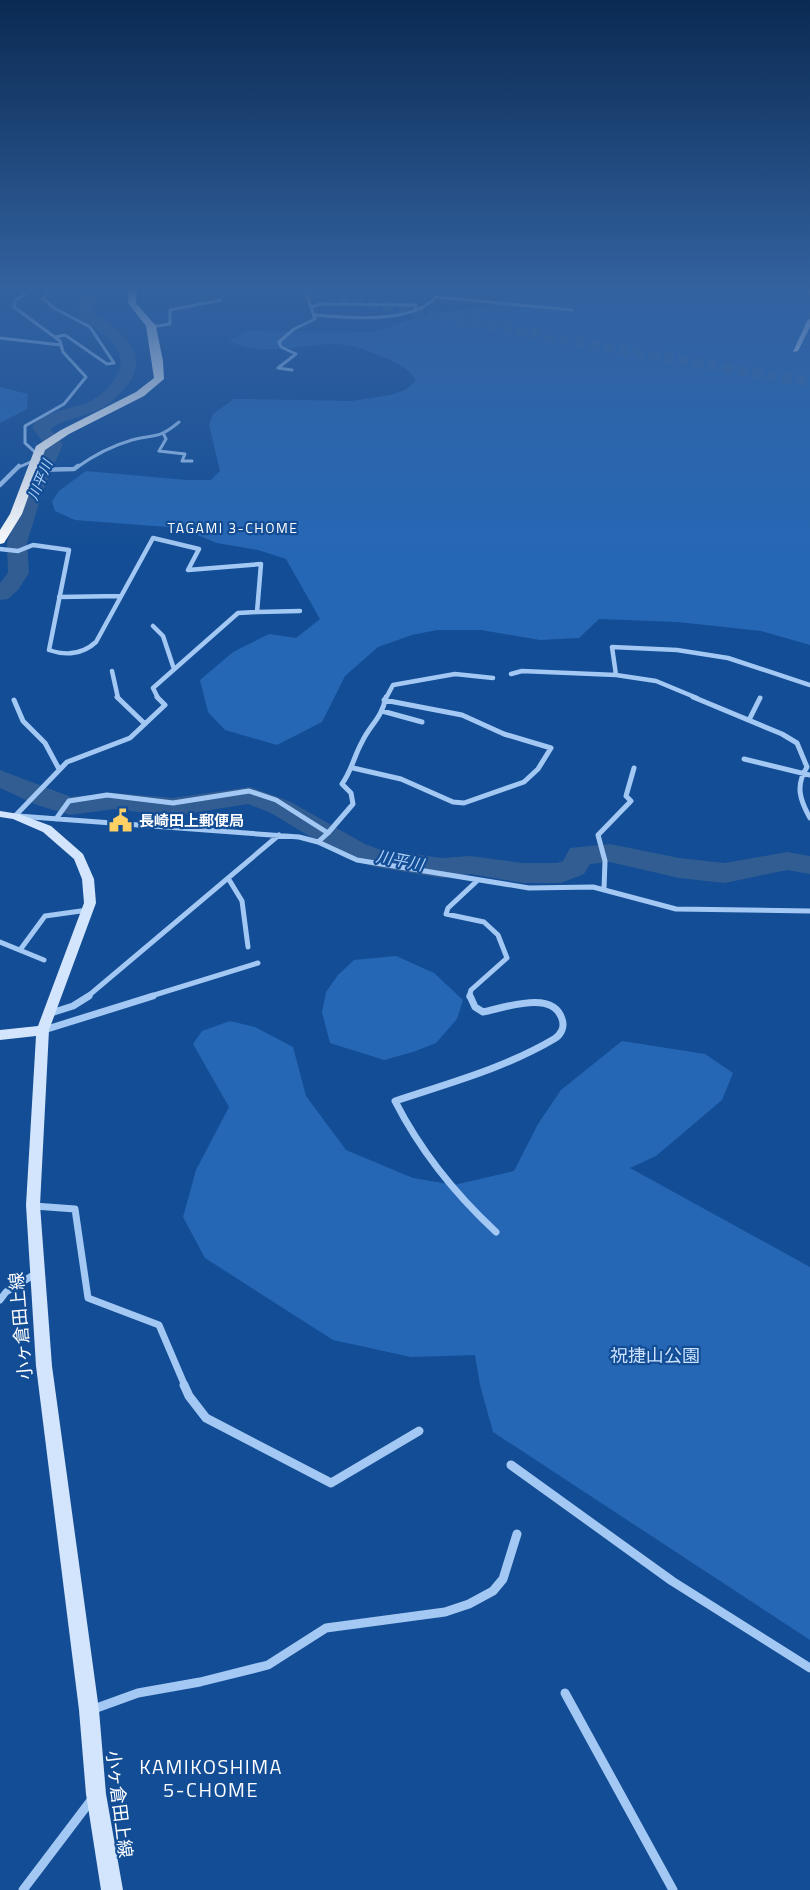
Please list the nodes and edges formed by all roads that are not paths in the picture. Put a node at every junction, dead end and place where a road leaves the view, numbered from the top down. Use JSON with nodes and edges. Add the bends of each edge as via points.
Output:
{"nodes":[{"id":1,"x":86,"y":377,"type":"edge"},
{"id":2,"x":159,"y":377,"type":"edge"},
{"id":3,"x":179,"y":422,"type":"dead end"},
{"id":4,"x":164,"y":435,"type":"junction"},
{"id":5,"x":192,"y":461,"type":"dead end"},
{"id":6,"x":35,"y":462,"type":"junction"},
{"id":7,"x":0,"y":485,"type":"edge"},
{"id":8,"x":0,"y":540,"type":"edge"},
{"id":9,"x":0,"y":549,"type":"edge"},
{"id":10,"x":121,"y":596,"type":"junction"},
{"id":11,"x":59,"y":597,"type":"junction"},
{"id":12,"x":300,"y":611,"type":"dead end"},
{"id":13,"x":257,"y":612,"type":"junction"},
{"id":14,"x":153,"y":626,"type":"dead end"},
{"id":15,"x":174,"y":669,"type":"junction"},
{"id":16,"x":112,"y":671,"type":"dead end"},
{"id":17,"x":511,"y":674,"type":"dead end"},
{"id":18,"x":615,"y":675,"type":"junction"},
{"id":19,"x":493,"y":678,"type":"dead end"},
{"id":20,"x":810,"y":685,"type":"edge"},
{"id":21,"x":760,"y":698,"type":"dead end"},
{"id":22,"x":14,"y":700,"type":"dead end"},
{"id":23,"x":384,"y":700,"type":"junction"},
{"id":24,"x":382,"y":711,"type":"junction"},
{"id":25,"x":749,"y":720,"type":"junction"},
{"id":26,"x":422,"y":722,"type":"dead end"},
{"id":27,"x":146,"y":724,"type":"junction"},
{"id":28,"x":744,"y":759,"type":"dead end"},
{"id":29,"x":353,"y":768,"type":"junction"},
{"id":30,"x":634,"y":768,"type":"dead end"},
{"id":31,"x":59,"y":769,"type":"junction"},
{"id":32,"x":802,"y":775,"type":"junction"},
{"id":33,"x":810,"y":775,"type":"edge"},
{"id":34,"x":7,"y":815,"type":"edge"},
{"id":35,"x":810,"y":818,"type":"edge"},
{"id":36,"x":56,"y":819,"type":"junction"},
{"id":37,"x":328,"y":833,"type":"junction"},
{"id":38,"x":279,"y":835,"type":"junction"},
{"id":39,"x":318,"y":842,"type":"junction"},
{"id":40,"x":228,"y":878,"type":"junction"},
{"id":41,"x":478,"y":880,"type":"junction"},
{"id":42,"x":604,"y":889,"type":"junction"},
{"id":43,"x":88,"y":910,"type":"junction"},
{"id":44,"x":810,"y":911,"type":"edge"},
{"id":45,"x":0,"y":942,"type":"edge"},
{"id":46,"x":248,"y":947,"type":"dead end"},
{"id":47,"x":20,"y":950,"type":"junction"},
{"id":48,"x":44,"y":960,"type":"dead end"},
{"id":49,"x":258,"y":963,"type":"dead end"},
{"id":50,"x":51,"y":1013,"type":"junction"},
{"id":51,"x":44,"y":1030,"type":"junction"},
{"id":52,"x":0,"y":1035,"type":"edge"},
{"id":53,"x":33,"y":1206,"type":"junction"},
{"id":54,"x":496,"y":1232,"type":"dead end"},
{"id":55,"x":36,"y":1274,"type":"junction"},
{"id":56,"x":0,"y":1300,"type":"edge"},
{"id":57,"x":419,"y":1431,"type":"dead end"},
{"id":58,"x":511,"y":1465,"type":"dead end"},
{"id":59,"x":517,"y":1534,"type":"dead end"},
{"id":60,"x":810,"y":1668,"type":"edge"},
{"id":61,"x":565,"y":1693,"type":"dead end"},
{"id":62,"x":89,"y":1710,"type":"junction"},
{"id":63,"x":96,"y":1794,"type":"junction"},
{"id":64,"x":23,"y":1890,"type":"edge"},
{"id":65,"x":112,"y":1890,"type":"edge"},
{"id":66,"x":673,"y":1890,"type":"edge"}],
"edges":[{"from":1,"to":6,"type":"street","via":[[64,404],[25,426],[26,444]]},
{"from":2,"to":6,"type":"highway","via":[[140,394],[47,441]]},
{"from":3,"to":4,"type":"street"},
{"from":4,"to":5,"type":"street","via":[[166,439],[159,452],[185,453],[182,461]]},
{"from":4,"to":6,"type":"street","via":[[133,440],[99,452],[71,470]]},
{"from":6,"to":7,"type":"street","via":[[20,465]]},
{"from":6,"to":8,"type":"highway","via":[[16,514]]},
{"from":9,"to":11,"type":"street","via":[[18,551],[33,545],[69,550]]},
{"from":10,"to":11,"type":"street"},
{"from":10,"to":11,"type":"street","via":[[90,648],[61,655],[49,650]]},
{"from":10,"to":13,"type":"street","via":[[153,538],[199,549],[188,570],[261,564]]},
{"from":12,"to":13,"type":"street"},
{"from":13,"to":15,"type":"street","via":[[238,613]]},
{"from":14,"to":15,"type":"street","via":[[163,636]]},
{"from":15,"to":27,"type":"street","via":[[153,688],[165,705]]},
{"from":16,"to":27,"type":"street","via":[[117,697]]},
{"from":17,"to":18,"type":"street","via":[[522,671]]},
{"from":18,"to":20,"type":"street","via":[[612,647],[677,650],[728,658]]},
{"from":18,"to":25,"type":"street","via":[[656,681]]},
{"from":19,"to":23,"type":"street","via":[[455,674],[402,681],[393,685]]},
{"from":21,"to":25,"type":"street"},
{"from":22,"to":31,"type":"street","via":[[23,722],[45,743]]},
{"from":23,"to":24,"type":"street"},
{"from":23,"to":29,"type":"street","via":[[462,715],[504,734],[551,748],[524,782],[464,803],[401,779]]},
{"from":24,"to":26,"type":"street"},
{"from":24,"to":29,"type":"street","via":[[362,741]]},
{"from":25,"to":32,"type":"street","via":[[797,743],[807,767]]},
{"from":27,"to":31,"type":"street","via":[[130,738],[67,762]]},
{"from":28,"to":32,"type":"street"},
{"from":29,"to":37,"type":"street","via":[[342,784],[351,793],[353,804]]},
{"from":30,"to":42,"type":"street","via":[[626,796],[631,801],[598,836],[605,861]]},
{"from":31,"to":34,"type":"street"},
{"from":32,"to":33,"type":"street"},
{"from":32,"to":35,"type":"street","via":[[797,789]]},
{"from":34,"to":36,"type":"street"},
{"from":34,"to":43,"type":"main road","name":"小ヶ倉田上線","via":[[47,829],[78,857],[88,879]]},
{"from":36,"to":37,"type":"street","via":[[69,801],[107,795],[173,803],[249,791],[276,800]]},
{"from":36,"to":38,"type":"street"},
{"from":37,"to":39,"type":"street"},
{"from":38,"to":39,"type":"street"},
{"from":38,"to":40,"type":"street"},
{"from":39,"to":41,"type":"street","via":[[357,860]]},
{"from":40,"to":46,"type":"street","via":[[237,887]]},
{"from":40,"to":50,"type":"street","via":[[96,992]]},
{"from":41,"to":42,"type":"street","via":[[529,888]]},
{"from":41,"to":54,"type":"street","via":[[446,914],[486,923],[501,941],[507,958],[471,990],[469,998],[483,1012],[539,1001],[554,1008],[562,1018],[563,1028],[557,1037],[507,1064],[395,1101],[413,1138],[434,1167],[462,1202]]},
{"from":42,"to":44,"type":"street","via":[[676,909]]},
{"from":43,"to":47,"type":"street","via":[[45,916]]},
{"from":43,"to":50,"type":"main road","name":"小ヶ倉田上線"},
{"from":45,"to":47,"type":"street"},
{"from":47,"to":48,"type":"street"},
{"from":49,"to":51,"type":"street"},
{"from":50,"to":51,"type":"main road","name":"小ヶ倉田上線"},
{"from":51,"to":52,"type":"main road"},
{"from":51,"to":53,"type":"main road","name":"小ヶ倉田上線"},
{"from":53,"to":55,"type":"main road","name":"小ヶ倉田上線"},
{"from":53,"to":57,"type":"street","via":[[75,1209],[88,1298],[159,1325],[189,1396],[206,1418],[331,1483]]},
{"from":55,"to":56,"type":"street"},
{"from":55,"to":62,"type":"main road","name":"小ヶ倉田上線","via":[[44,1366]]},
{"from":58,"to":60,"type":"street","via":[[672,1581]]},
{"from":59,"to":62,"type":"street","via":[[503,1579],[493,1591],[469,1604],[445,1612],[326,1628],[268,1665],[138,1693]]},
{"from":61,"to":66,"type":"street"},
{"from":62,"to":63,"type":"main road","name":"小ヶ倉田上線"},
{"from":63,"to":64,"type":"street"},
{"from":63,"to":65,"type":"main road","name":"小ヶ倉田上線"}]}
